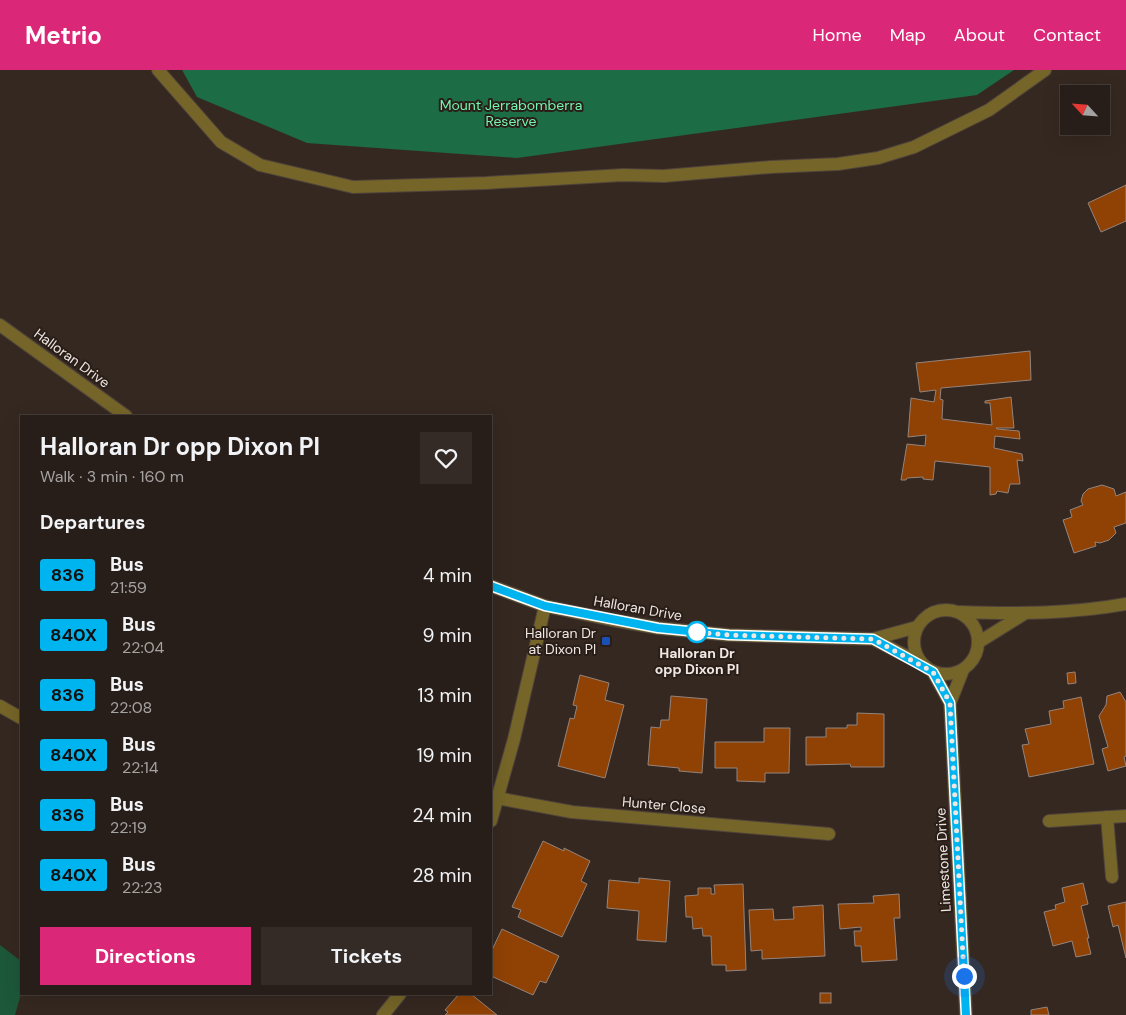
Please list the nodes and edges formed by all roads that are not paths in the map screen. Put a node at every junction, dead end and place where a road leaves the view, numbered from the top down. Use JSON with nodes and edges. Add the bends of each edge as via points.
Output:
{"nodes":[{"id":1,"x":158,"y":70,"type":"edge"},
{"id":2,"x":1045,"y":70,"type":"edge"},
{"id":3,"x":0,"y":325,"type":"edge"},
{"id":4,"x":125,"y":415,"type":"edge"},
{"id":5,"x":492,"y":586,"type":"edge"},
{"id":6,"x":1126,"y":604,"type":"edge"},
{"id":7,"x":545,"y":606,"type":"junction"},
{"id":8,"x":960,"y":612,"type":"junction"},
{"id":9,"x":1024,"y":614,"type":"junction"},
{"id":10,"x":917,"y":627,"type":"junction"},
{"id":11,"x":873,"y":639,"type":"junction"},
{"id":12,"x":979,"y":642,"type":"junction"},
{"id":13,"x":928,"y":669,"type":"junction"},
{"id":14,"x":963,"y":670,"type":"junction"},
{"id":15,"x":950,"y":703,"type":"junction"},
{"id":16,"x":0,"y":706,"type":"edge"},
{"id":17,"x":20,"y":717,"type":"edge"},
{"id":18,"x":497,"y":798,"type":"junction"},
{"id":19,"x":492,"y":816,"type":"edge"},
{"id":20,"x":1126,"y":816,"type":"edge"},
{"id":21,"x":1107,"y":817,"type":"junction"},
{"id":22,"x":1049,"y":821,"type":"dead end"},
{"id":23,"x":829,"y":834,"type":"dead end"},
{"id":24,"x":1112,"y":877,"type":"dead end"},
{"id":25,"x":399,"y":995,"type":"edge"},
{"id":26,"x":382,"y":1015,"type":"edge"},
{"id":27,"x":966,"y":1015,"type":"edge"}],
"edges":[{"from":1,"to":2,"type":"street","via":[[221,142],[260,165],[354,187],[664,176],[838,164],[878,158],[914,147],[988,110]]},
{"from":3,"to":4,"type":"street","name":"Halloran Drive"},
{"from":5,"to":7,"type":"street","name":"Halloran Drive"},
{"from":6,"to":9,"type":"street"},
{"from":7,"to":11,"type":"street","name":"Halloran Drive","via":[[658,628],[729,635]]},
{"from":7,"to":18,"type":"street"},
{"from":8,"to":9,"type":"street"},
{"from":8,"to":10,"type":"street","via":[[950,609],[931,613]]},
{"from":8,"to":12,"type":"street","via":[[974,624]]},
{"from":9,"to":12,"type":"street"},
{"from":10,"to":11,"type":"street","name":"Halloran Drive"},
{"from":10,"to":13,"type":"street","via":[[914,647],[917,657]]},
{"from":11,"to":13,"type":"street","name":"Halloran Drive"},
{"from":12,"to":14,"type":"street","via":[[973,660]]},
{"from":13,"to":14,"type":"street","via":[[943,675]]},
{"from":13,"to":15,"type":"street","name":"Limestone Drive"},
{"from":14,"to":15,"type":"street","name":"Limestone Drive"},
{"from":15,"to":27,"type":"street","name":"Limestone Drive"},
{"from":16,"to":17,"type":"street"},
{"from":18,"to":19,"type":"street"},
{"from":18,"to":23,"type":"street","name":"Hunter Close","via":[[572,812]]},
{"from":20,"to":21,"type":"street"},
{"from":21,"to":22,"type":"street"},
{"from":21,"to":24,"type":"street"},
{"from":25,"to":26,"type":"street"}]}
